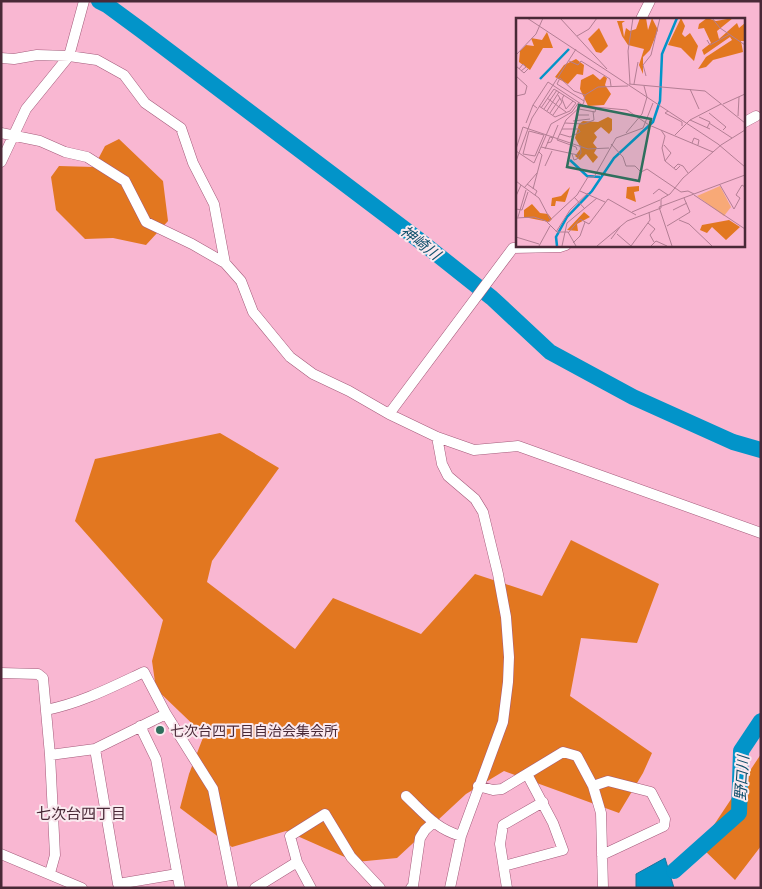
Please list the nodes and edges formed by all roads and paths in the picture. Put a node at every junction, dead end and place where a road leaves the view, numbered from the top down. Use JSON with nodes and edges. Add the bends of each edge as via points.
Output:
{"nodes":[{"id":1,"x":650,"y":1,"type":"edge"},
{"id":2,"x":83,"y":6,"type":"edge"},
{"id":3,"x":642,"y":18,"type":"edge"},
{"id":4,"x":69,"y":56,"type":"junction"},
{"id":5,"x":1,"y":58,"type":"edge"},
{"id":6,"x":756,"y":116,"type":"dead end"},
{"id":7,"x":744,"y":122,"type":"edge"},
{"id":8,"x":1,"y":133,"type":"edge"},
{"id":9,"x":13,"y":136,"type":"junction"},
{"id":10,"x":1,"y":162,"type":"edge"},
{"id":11,"x":563,"y":246,"type":"edge"},
{"id":12,"x":225,"y":263,"type":"junction"},
{"id":13,"x":389,"y":414,"type":"junction"},
{"id":14,"x":437,"y":437,"type":"junction"},
{"id":15,"x":761,"y":533,"type":"edge"},
{"id":16,"x":1,"y":673,"type":"edge"},
{"id":17,"x":46,"y":710,"type":"junction"},
{"id":18,"x":166,"y":714,"type":"junction"},
{"id":19,"x":140,"y":726,"type":"junction"},
{"id":20,"x":95,"y":749,"type":"junction"},
{"id":21,"x":50,"y":756,"type":"junction"},
{"id":22,"x":527,"y":774,"type":"junction"},
{"id":23,"x":478,"y":786,"type":"junction"},
{"id":24,"x":593,"y":786,"type":"junction"},
{"id":25,"x":406,"y":796,"type":"dead end"},
{"id":26,"x":543,"y":802,"type":"junction"},
{"id":27,"x":434,"y":822,"type":"junction"},
{"id":28,"x":461,"y":836,"type":"junction"},
{"id":29,"x":1,"y":854,"type":"edge"},
{"id":30,"x":602,"y":855,"type":"junction"},
{"id":31,"x":298,"y":862,"type":"junction"},
{"id":32,"x":504,"y":866,"type":"junction"},
{"id":33,"x":50,"y":873,"type":"junction"},
{"id":34,"x":177,"y":874,"type":"junction"},
{"id":35,"x":82,"y":888,"type":"edge"},
{"id":36,"x":180,"y":888,"type":"edge"},
{"id":37,"x":234,"y":888,"type":"edge"},
{"id":38,"x":255,"y":888,"type":"edge"},
{"id":39,"x":311,"y":888,"type":"edge"},
{"id":40,"x":380,"y":888,"type":"edge"},
{"id":41,"x":411,"y":888,"type":"edge"},
{"id":42,"x":450,"y":888,"type":"edge"},
{"id":43,"x":507,"y":888,"type":"edge"},
{"id":44,"x":603,"y":888,"type":"edge"}],
"edges":[{"from":1,"to":3,"type":"street"},
{"from":2,"to":4,"type":"street"},
{"from":4,"to":5,"type":"street"},
{"from":4,"to":9,"type":"street","via":[[26,109]]},
{"from":4,"to":12,"type":"street","via":[[97,60],[124,75],[145,103],[181,128],[193,164],[214,204]]},
{"from":6,"to":7,"type":"street"},
{"from":8,"to":9,"type":"street"},
{"from":9,"to":10,"type":"street"},
{"from":9,"to":12,"type":"street","via":[[40,141],[87,157],[125,181],[146,222]]},
{"from":11,"to":13,"type":"street","via":[[513,248]]},
{"from":12,"to":13,"type":"street","via":[[241,281],[253,312],[290,357],[313,374]]},
{"from":13,"to":14,"type":"street"},
{"from":14,"to":15,"type":"street","via":[[474,450],[518,446]]},
{"from":14,"to":23,"type":"street","via":[[442,464],[448,476],[475,499],[483,512],[506,617],[509,657],[503,722]]},
{"from":16,"to":17,"type":"street","via":[[38,674],[43,678]]},
{"from":17,"to":18,"type":"street","via":[[100,693],[144,672]]},
{"from":17,"to":21,"type":"street"},
{"from":18,"to":19,"type":"street"},
{"from":18,"to":37,"type":"street","via":[[213,789]]},
{"from":19,"to":20,"type":"street"},
{"from":19,"to":34,"type":"street","via":[[156,759]]},
{"from":20,"to":21,"type":"street"},
{"from":20,"to":34,"type":"street","via":[[118,884]]},
{"from":21,"to":33,"type":"street","via":[[55,855]]},
{"from":22,"to":23,"type":"street","via":[[502,789]]},
{"from":22,"to":24,"type":"street","via":[[563,752],[577,756]]},
{"from":22,"to":26,"type":"street"},
{"from":23,"to":28,"type":"street"},
{"from":24,"to":30,"type":"street","via":[[601,813]]},
{"from":24,"to":30,"type":"street","via":[[608,781],[651,792],[665,819],[664,826]]},
{"from":25,"to":27,"type":"street"},
{"from":26,"to":32,"type":"street","via":[[503,825],[500,844]]},
{"from":26,"to":32,"type":"street","via":[[562,850]]},
{"from":27,"to":28,"type":"street","via":[[447,832]]},
{"from":27,"to":41,"type":"street","via":[[420,838]]},
{"from":28,"to":42,"type":"street"},
{"from":29,"to":33,"type":"street"},
{"from":30,"to":44,"type":"street"},
{"from":31,"to":38,"type":"street"},
{"from":31,"to":39,"type":"street"},
{"from":31,"to":40,"type":"street","via":[[290,836],[325,814],[351,857]]},
{"from":32,"to":43,"type":"street"},
{"from":33,"to":35,"type":"street"},
{"from":34,"to":36,"type":"street"}]}
